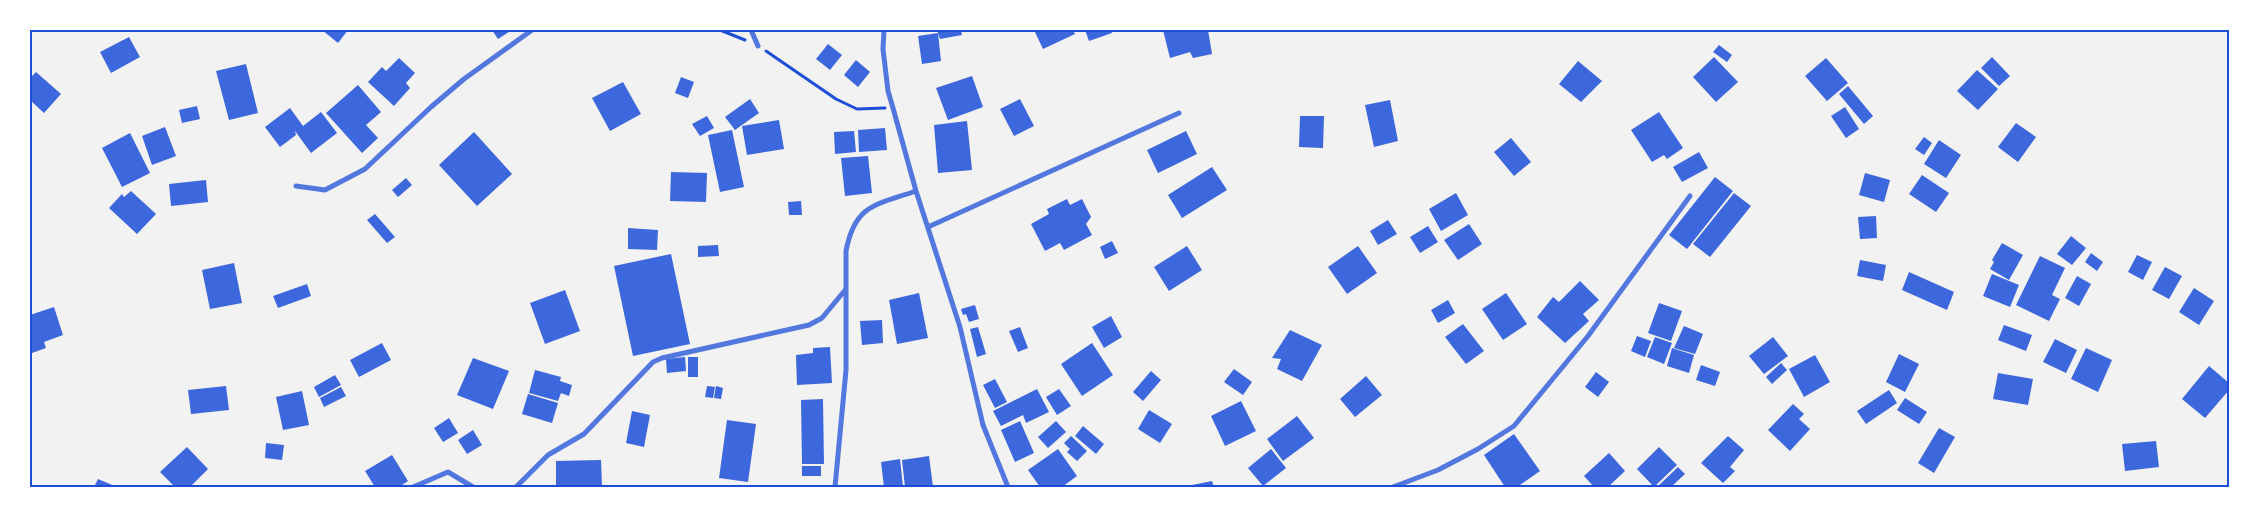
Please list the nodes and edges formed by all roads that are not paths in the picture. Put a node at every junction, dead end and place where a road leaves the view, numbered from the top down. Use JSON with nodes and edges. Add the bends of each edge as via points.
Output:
{"nodes":[{"id":1,"x":532,"y":30,"type":"edge"},
{"id":2,"x":750,"y":30,"type":"edge"},
{"id":3,"x":884,"y":30,"type":"edge"},
{"id":4,"x":523,"y":32,"type":"edge"},
{"id":5,"x":758,"y":46,"type":"road end"},
{"id":6,"x":1179,"y":113,"type":"dead end"},
{"id":7,"x":296,"y":186,"type":"dead end"},
{"id":8,"x":916,"y":191,"type":"junction"},
{"id":9,"x":1690,"y":196,"type":"dead end"},
{"id":10,"x":928,"y":227,"type":"junction"},
{"id":11,"x":846,"y":289,"type":"junction"},
{"id":12,"x":413,"y":487,"type":"edge"},
{"id":13,"x":473,"y":487,"type":"edge"},
{"id":14,"x":516,"y":487,"type":"edge"},
{"id":15,"x":835,"y":487,"type":"edge"},
{"id":16,"x":1008,"y":487,"type":"edge"},
{"id":17,"x":1393,"y":487,"type":"edge"}],
"edges":[{"from":1,"to":4,"type":"street"},
{"from":2,"to":5,"type":"street"},
{"from":3,"to":8,"type":"street","via":[[888,91]]},
{"from":4,"to":7,"type":"street","via":[[431,106],[365,169],[325,190]]},
{"from":6,"to":10,"type":"street"},
{"from":8,"to":10,"type":"street"},
{"from":8,"to":11,"type":"street","via":[[870,208],[854,222],[846,251]]},
{"from":9,"to":17,"type":"street","via":[[1588,336],[1514,426],[1438,470]]},
{"from":10,"to":16,"type":"street","via":[[960,327],[984,426]]},
{"from":11,"to":14,"type":"street","via":[[822,318],[809,325],[654,362],[584,434],[548,455]]},
{"from":11,"to":15,"type":"street","via":[[846,370]]},
{"from":12,"to":13,"type":"street","via":[[448,472]]}]}
